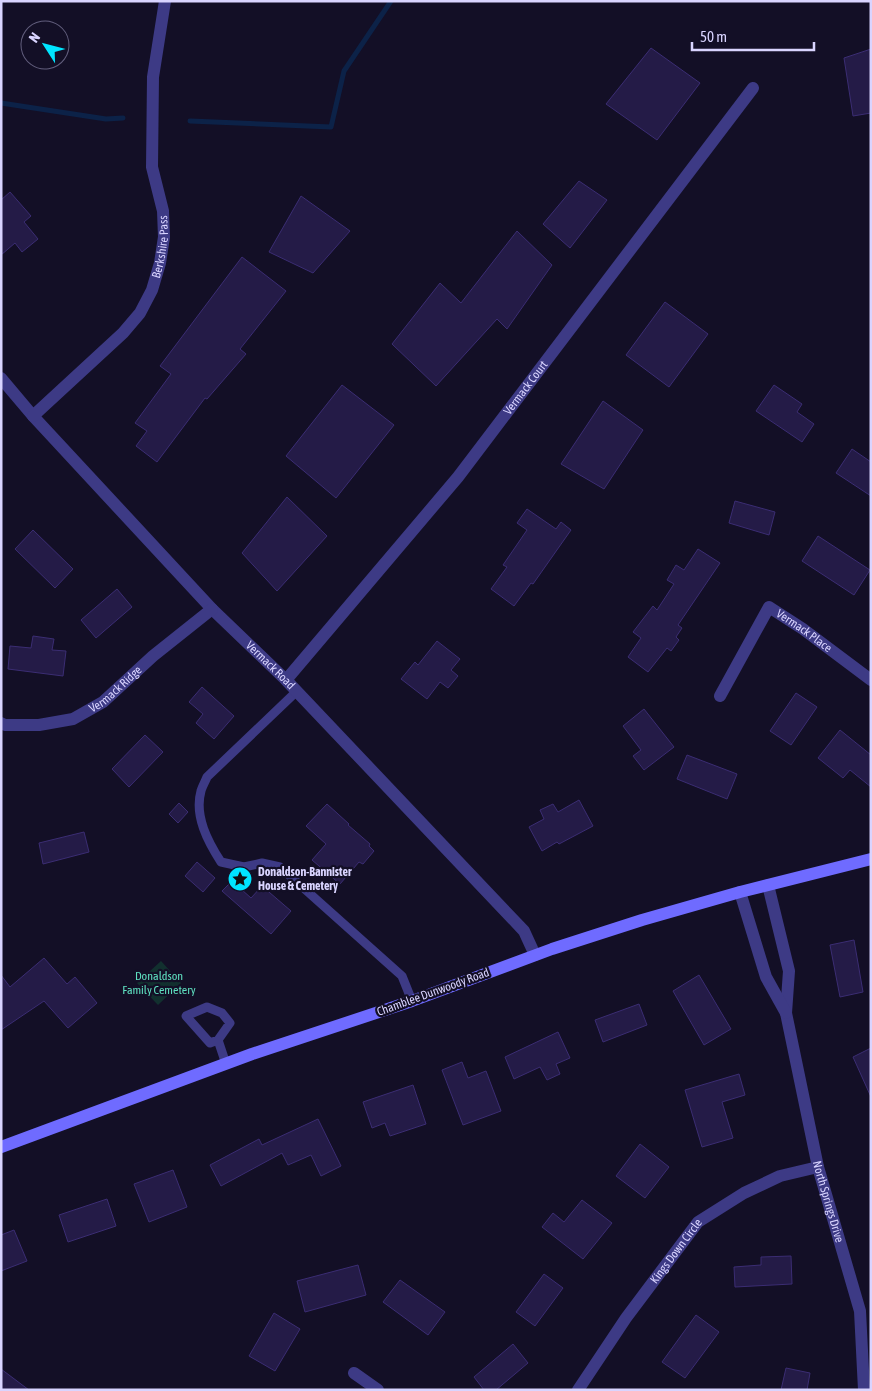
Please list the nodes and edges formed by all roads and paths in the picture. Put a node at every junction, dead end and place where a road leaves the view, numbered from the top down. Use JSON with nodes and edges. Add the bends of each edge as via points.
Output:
{"nodes":[{"id":1,"x":165,"y":1,"type":"edge"},
{"id":2,"x":753,"y":88,"type":"dead end"},
{"id":3,"x":1,"y":378,"type":"edge"},
{"id":4,"x":33,"y":416,"type":"junction"},
{"id":5,"x":212,"y":609,"type":"junction"},
{"id":6,"x":286,"y":680,"type":"junction"},
{"id":7,"x":871,"y":680,"type":"edge"},
{"id":8,"x":296,"y":692,"type":"junction"},
{"id":9,"x":720,"y":696,"type":"dead end"},
{"id":10,"x":1,"y":723,"type":"edge"},
{"id":11,"x":871,"y":859,"type":"edge"},
{"id":12,"x":768,"y":885,"type":"junction"},
{"id":13,"x":740,"y":892,"type":"junction"},
{"id":14,"x":535,"y":955,"type":"junction"},
{"id":15,"x":412,"y":1001,"type":"junction"},
{"id":16,"x":786,"y":1014,"type":"junction"},
{"id":17,"x":218,"y":1040,"type":"junction"},
{"id":18,"x":226,"y":1064,"type":"junction"},
{"id":19,"x":1,"y":1147,"type":"edge"},
{"id":20,"x":818,"y":1168,"type":"junction"},
{"id":21,"x":865,"y":1310,"type":"edge"},
{"id":22,"x":354,"y":1373,"type":"dead end"},
{"id":23,"x":378,"y":1390,"type":"edge"},
{"id":24,"x":578,"y":1390,"type":"edge"},
{"id":25,"x":864,"y":1390,"type":"edge"}],
"edges":[{"from":1,"to":4,"type":"street","name":"Berkshire Pass","via":[[153,76],[152,167],[164,236],[152,290],[124,333]]},
{"from":2,"to":6,"type":"street","name":"Vermack Court","via":[[458,477]]},
{"from":3,"to":4,"type":"street","name":"Vermack Road"},
{"from":4,"to":5,"type":"street","name":"Vermack Road"},
{"from":5,"to":6,"type":"street","name":"Vermack Road"},
{"from":5,"to":10,"type":"street","name":"Vermack Ridge","via":[[153,656],[103,702],[73,719],[39,725]]},
{"from":6,"to":8,"type":"street","name":"Vermack Road"},
{"from":7,"to":9,"type":"street","name":"Vermack Place","via":[[769,607]]},
{"from":8,"to":14,"type":"street","name":"Vermack Road","via":[[524,931]]},
{"from":8,"to":15,"type":"lane","via":[[208,777],[200,792],[199,814],[210,845],[221,862],[244,867],[262,863],[280,867],[402,976]]},
{"from":11,"to":12,"type":"street","name":"Chamblee Dunwoody Road"},
{"from":12,"to":13,"type":"street","name":"Chamblee Dunwoody Road"},
{"from":12,"to":16,"type":"street","name":"North Springs Drive","via":[[789,971]]},
{"from":13,"to":14,"type":"street","name":"Chamblee Dunwoody Road"},
{"from":13,"to":16,"type":"street","name":"North Springs Drive","via":[[766,977]]},
{"from":14,"to":15,"type":"street","name":"Chamblee Dunwoody Road"},
{"from":15,"to":18,"type":"street","name":"Chamblee Dunwoody Road"},
{"from":16,"to":20,"type":"street","name":"North Springs Drive"},
{"from":17,"to":17,"type":"lane","via":[[230,1023],[222,1013],[207,1007],[186,1016],[210,1043]]},
{"from":17,"to":18,"type":"lane"},
{"from":18,"to":19,"type":"street","name":"Chamblee Dunwoody Road"},
{"from":20,"to":21,"type":"street","name":"North Springs Drive"},
{"from":20,"to":24,"type":"street","name":"Kings Down Circle","via":[[780,1176],[744,1193],[698,1222],[626,1318]]},
{"from":21,"to":25,"type":"street","name":"North Springs Drive"},
{"from":22,"to":23,"type":"street"}]}
